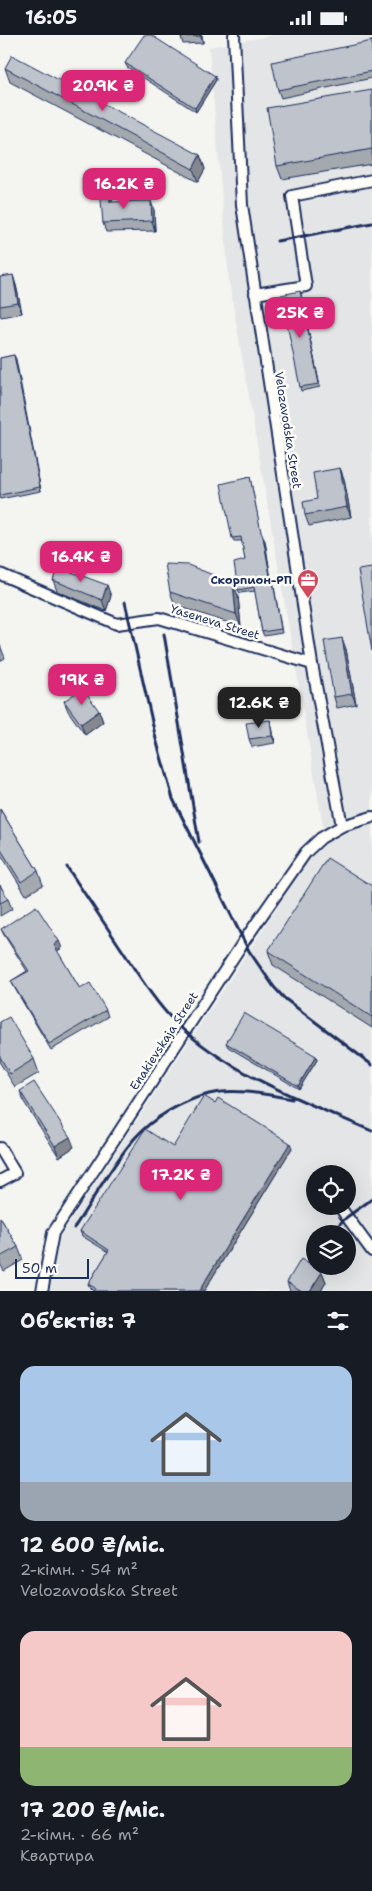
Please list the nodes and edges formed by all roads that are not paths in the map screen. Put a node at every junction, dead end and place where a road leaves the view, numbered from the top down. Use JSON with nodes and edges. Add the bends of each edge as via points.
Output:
{"nodes":[{"id":1,"x":234,"y":35,"type":"edge"},
{"id":2,"x":372,"y":180,"type":"edge"},
{"id":3,"x":254,"y":294,"type":"junction"},
{"id":4,"x":0,"y":574,"type":"edge"},
{"id":5,"x":312,"y":664,"type":"junction"},
{"id":6,"x":372,"y":817,"type":"edge"},
{"id":7,"x":342,"y":826,"type":"junction"},
{"id":8,"x":0,"y":1148,"type":"edge"},
{"id":9,"x":0,"y":1181,"type":"edge"},
{"id":10,"x":346,"y":1215,"type":"edge"},
{"id":11,"x":372,"y":1251,"type":"edge"},
{"id":12,"x":42,"y":1291,"type":"edge"}],
"edges":[{"from":1,"to":3,"type":"street","name":"Velozavodska Street","via":[[242,205]]},
{"from":2,"to":3,"type":"street","via":[[292,196],[306,286]]},
{"from":3,"to":5,"type":"street","name":"Velozavodska Street"},
{"from":4,"to":5,"type":"street","name":"Yaseneva Street","via":[[117,624],[159,618]]},
{"from":5,"to":7,"type":"street","name":"Velozavodska Street"},
{"from":6,"to":7,"type":"street","name":"Enakievskaja Street"},
{"from":7,"to":12,"type":"street","name":"Enakievskaja Street","via":[[321,838],[306,852],[53,1233]]},
{"from":8,"to":9,"type":"street","via":[[15,1173]]},
{"from":10,"to":11,"type":"street"}]}
